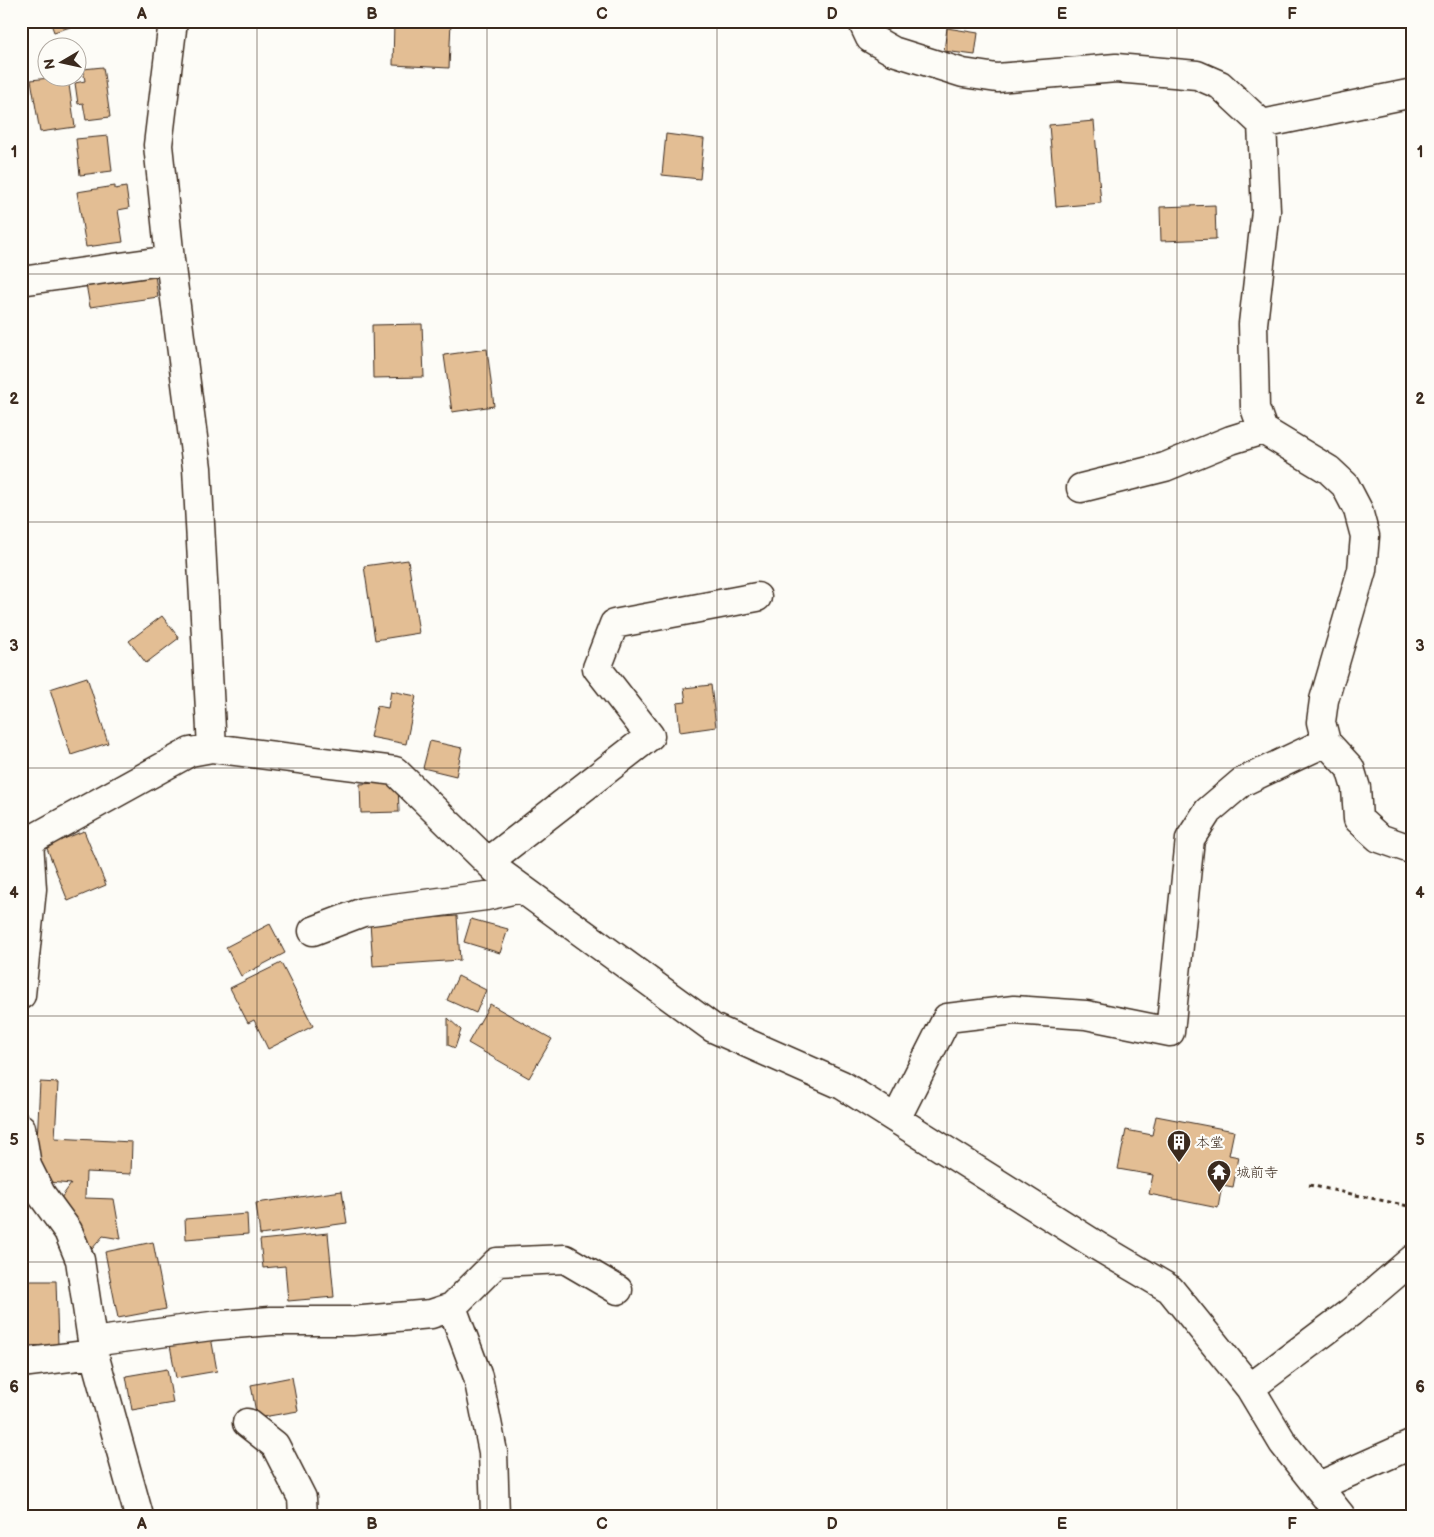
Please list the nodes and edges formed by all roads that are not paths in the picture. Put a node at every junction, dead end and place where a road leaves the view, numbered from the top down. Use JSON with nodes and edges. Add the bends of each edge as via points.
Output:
{"nodes":[{"id":1,"x":173,"y":21,"type":"edge"},
{"id":2,"x":862,"y":21,"type":"edge"},
{"id":3,"x":1413,"y":92,"type":"edge"},
{"id":4,"x":1262,"y":124,"type":"junction"},
{"id":5,"x":170,"y":260,"type":"junction"},
{"id":6,"x":21,"y":281,"type":"edge"},
{"id":7,"x":1263,"y":430,"type":"junction"},
{"id":8,"x":1081,"y":488,"type":"dead end"},
{"id":9,"x":756,"y":596,"type":"dead end"},
{"id":10,"x":1326,"y":742,"type":"junction"},
{"id":11,"x":212,"y":748,"type":"junction"},
{"id":12,"x":25,"y":841,"type":"edge"},
{"id":13,"x":1413,"y":850,"type":"edge"},
{"id":14,"x":488,"y":862,"type":"junction"},
{"id":15,"x":521,"y":888,"type":"junction"},
{"id":16,"x":313,"y":931,"type":"dead end"},
{"id":17,"x":21,"y":995,"type":"edge"},
{"id":18,"x":896,"y":1119,"type":"junction"},
{"id":19,"x":21,"y":1128,"type":"edge"},
{"id":20,"x":1413,"y":1259,"type":"edge"},
{"id":21,"x":618,"y":1290,"type":"dead end"},
{"id":22,"x":452,"y":1307,"type":"junction"},
{"id":23,"x":93,"y":1348,"type":"junction"},
{"id":24,"x":21,"y":1363,"type":"edge"},
{"id":25,"x":1250,"y":1388,"type":"junction"},
{"id":26,"x":247,"y":1423,"type":"dead end"},
{"id":27,"x":1413,"y":1444,"type":"edge"},
{"id":28,"x":1319,"y":1486,"type":"junction"},
{"id":29,"x":139,"y":1516,"type":"edge"},
{"id":30,"x":303,"y":1516,"type":"edge"},
{"id":31,"x":495,"y":1516,"type":"edge"},
{"id":32,"x":1341,"y":1516,"type":"edge"}],
"edges":[{"from":1,"to":5,"type":"street","via":[[158,146]]},
{"from":2,"to":4,"type":"street","via":[[870,38],[893,51],[963,73],[996,78],[1116,68],[1196,75],[1220,85]]},
{"from":3,"to":4,"type":"street"},
{"from":4,"to":7,"type":"street","via":[[1266,211],[1253,324],[1255,408]]},
{"from":5,"to":6,"type":"street"},
{"from":5,"to":11,"type":"street","via":[[197,468]]},
{"from":7,"to":8,"type":"street","via":[[1165,467]]},
{"from":7,"to":10,"type":"street","via":[[1329,470],[1345,485],[1358,510],[1365,536],[1362,570],[1324,700],[1321,722]]},
{"from":9,"to":14,"type":"street","via":[[614,624],[597,668],[650,736]]},
{"from":10,"to":13,"type":"street","via":[[1350,768],[1356,788],[1358,819],[1378,838]]},
{"from":10,"to":18,"type":"street","via":[[1242,782],[1208,811],[1190,839],[1170,1032],[1086,1015],[1023,1011],[947,1018]]},
{"from":11,"to":12,"type":"street","via":[[190,752]]},
{"from":11,"to":14,"type":"street","via":[[396,771]]},
{"from":12,"to":17,"type":"street","via":[[32,889]]},
{"from":14,"to":15,"type":"street"},
{"from":15,"to":16,"type":"street","via":[[486,896],[363,912]]},
{"from":15,"to":18,"type":"street","via":[[713,1028],[842,1085]]},
{"from":18,"to":25,"type":"street","via":[[1170,1289]]},
{"from":19,"to":23,"type":"street","via":[[27,1166],[40,1194],[68,1231],[80,1260]]},
{"from":20,"to":25,"type":"street","via":[[1351,1312]]},
{"from":21,"to":22,"type":"street","via":[[565,1259],[497,1262]]},
{"from":22,"to":23,"type":"street","via":[[431,1314],[352,1321],[271,1321],[211,1326]]},
{"from":22,"to":31,"type":"street","via":[[478,1377],[493,1452]]},
{"from":23,"to":24,"type":"street"},
{"from":23,"to":29,"type":"street"},
{"from":25,"to":28,"type":"street","via":[[1284,1442]]},
{"from":26,"to":30,"type":"street","via":[[276,1445],[302,1498]]},
{"from":27,"to":28,"type":"street"},
{"from":28,"to":32,"type":"street"}]}
